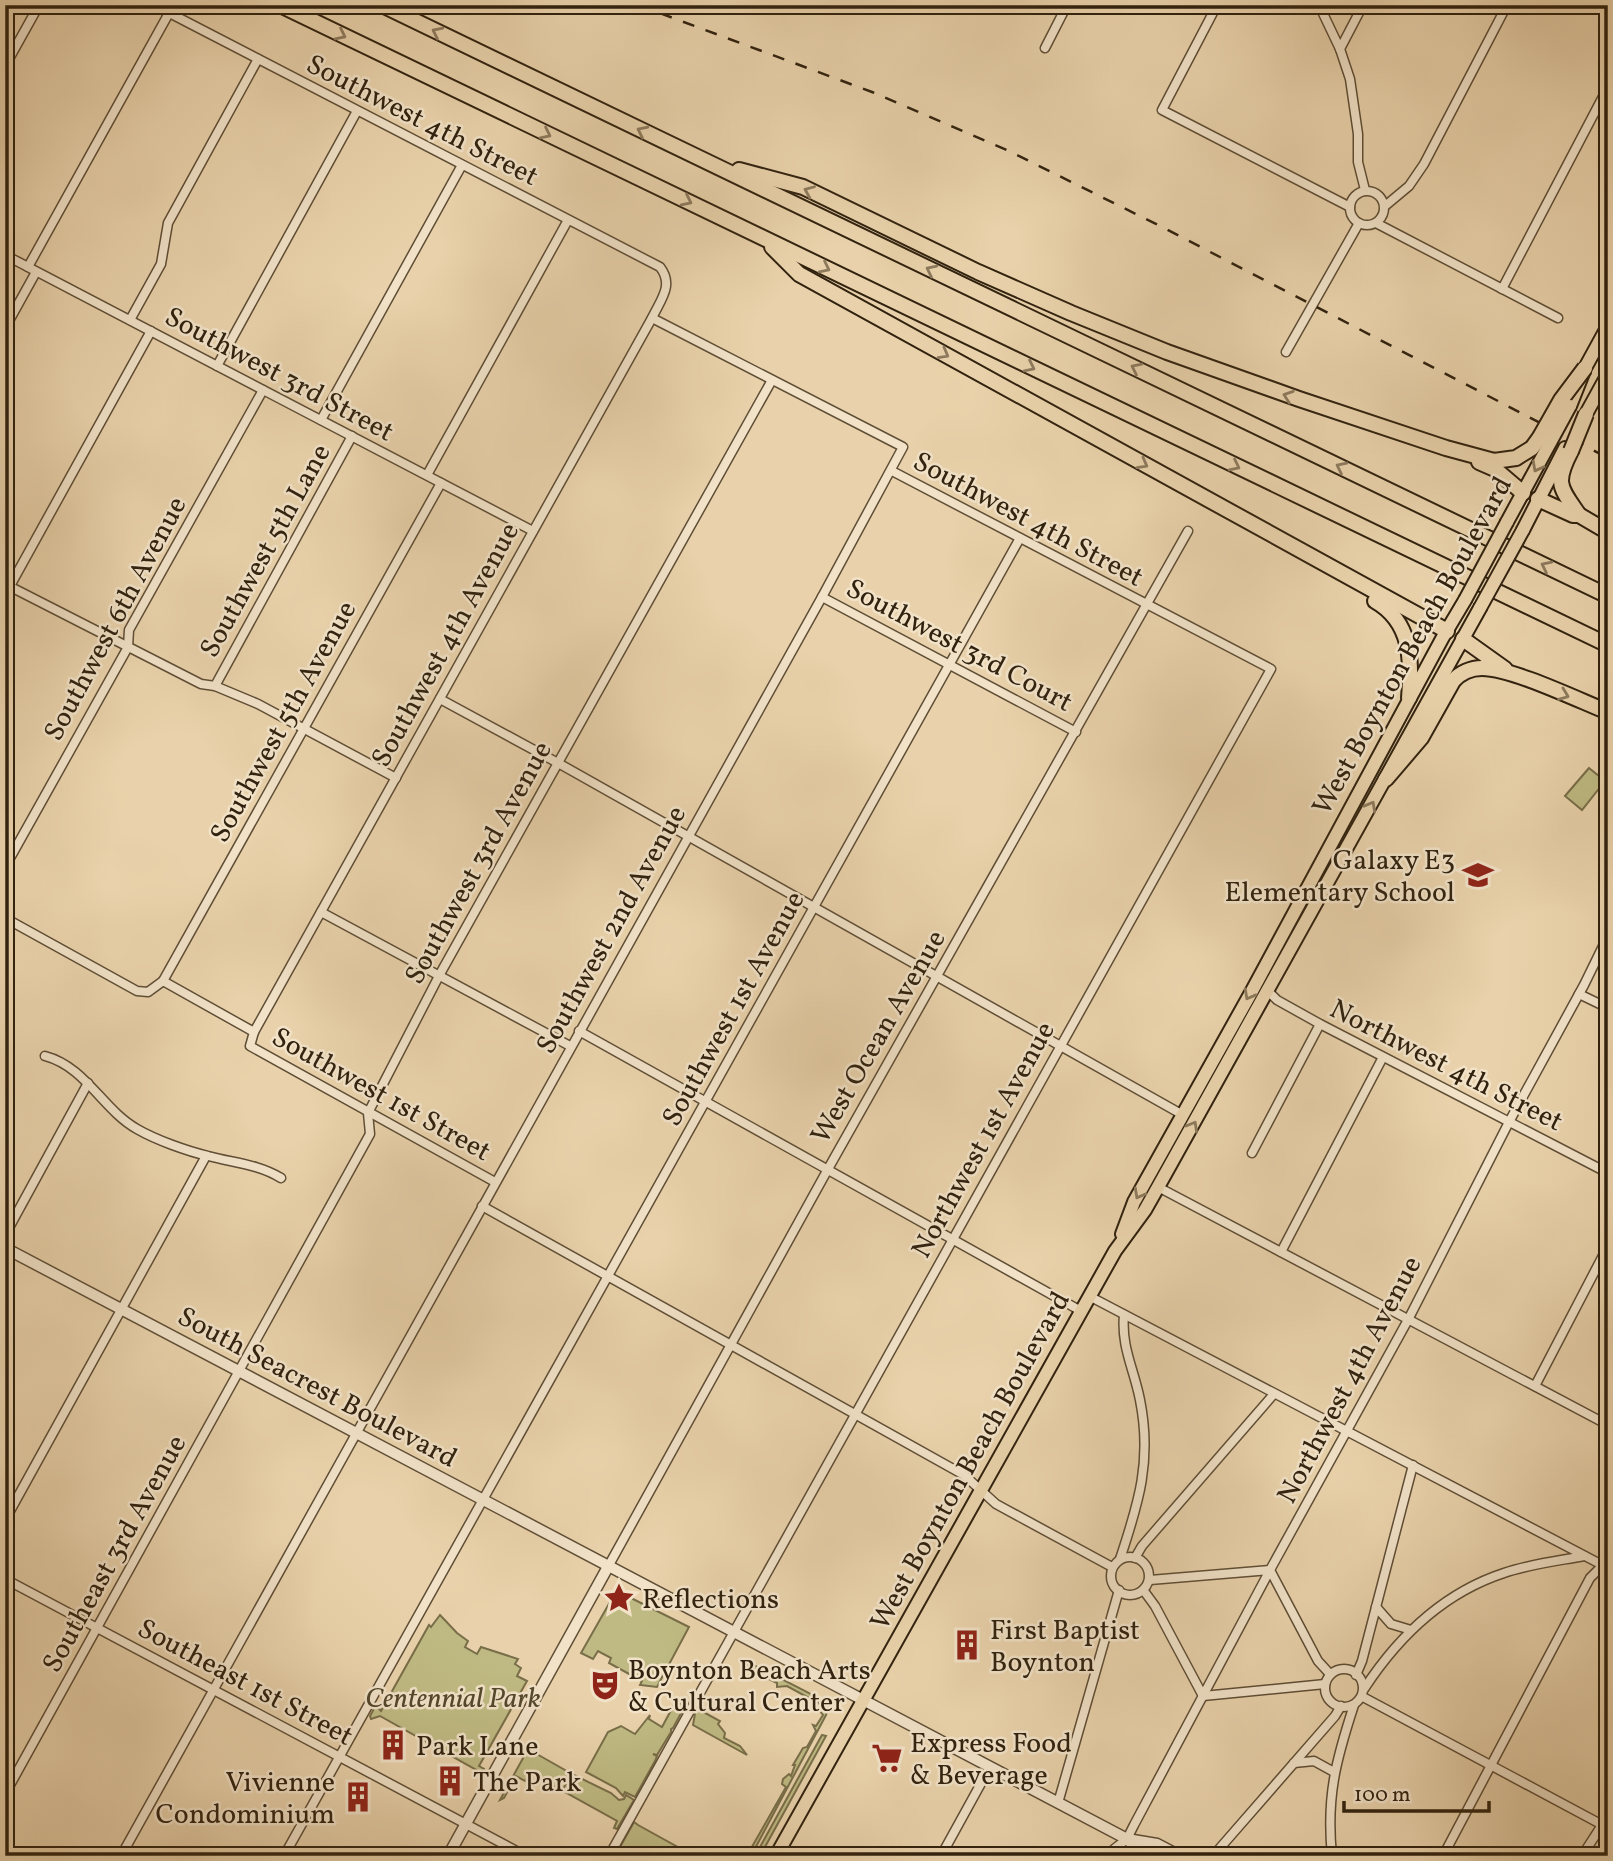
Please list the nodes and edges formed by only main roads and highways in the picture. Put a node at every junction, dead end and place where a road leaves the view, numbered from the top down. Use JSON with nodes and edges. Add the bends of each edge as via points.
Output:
{"nodes":[{"id":1,"x":280,"y":5,"type":"edge"},
{"id":2,"x":382,"y":5,"type":"edge"},
{"id":3,"x":704,"y":160,"type":"junction"},
{"id":4,"x":763,"y":239,"type":"junction"},
{"id":5,"x":1608,"y":327,"type":"edge"},
{"id":6,"x":1585,"y":368,"type":"joint"},
{"id":7,"x":1608,"y":374,"type":"edge"},
{"id":8,"x":1586,"y":414,"type":"joint"},
{"id":9,"x":1546,"y":439,"type":"junction"},
{"id":10,"x":1446,"y":448,"type":"junction"},
{"id":11,"x":1568,"y":449,"type":"junction"},
{"id":12,"x":1524,"y":492,"type":"junction"},
{"id":13,"x":1538,"y":499,"type":"junction"},
{"id":14,"x":1579,"y":515,"type":"junction"},
{"id":15,"x":1608,"y":531,"type":"edge"},
{"id":16,"x":1329,"y":567,"type":"junction"},
{"id":17,"x":1608,"y":596,"type":"edge"},
{"id":18,"x":1447,"y":631,"type":"junction"},
{"id":19,"x":1463,"y":639,"type":"junction"},
{"id":20,"x":1608,"y":645,"type":"edge"},
{"id":21,"x":1520,"y":677,"type":"junction"},
{"id":22,"x":1409,"y":698,"type":"junction"},
{"id":23,"x":1608,"y":712,"type":"edge"},
{"id":24,"x":1386,"y":779,"type":"junction"},
{"id":25,"x":1305,"y":892,"type":"junction"},
{"id":26,"x":1269,"y":992,"type":"junction"},
{"id":27,"x":1118,"y":1246,"type":"junction"},
{"id":28,"x":776,"y":1856,"type":"edge"}],
"edges":[{"from":1,"to":4,"type":"highway","one_way":true},
{"from":3,"to":2,"type":"highway","one_way":true},
{"from":10,"to":3,"type":"highway","one_way":true,"via":[[1167,352],[988,276],[803,187]]},
{"from":17,"to":3,"type":"highway","one_way":true},
{"from":4,"to":16,"type":"highway","one_way":true,"via":[[799,274]]},
{"from":4,"to":20,"type":"highway","one_way":true},
{"from":5,"to":6,"type":"main road"},
{"from":6,"to":9,"type":"highway","bridge":true,"via":[[1561,400]]},
{"from":7,"to":8,"type":"main road"},
{"from":8,"to":11,"type":"highway","bridge":true},
{"from":9,"to":10,"type":"highway","via":[[1516,458],[1501,461]]},
{"from":9,"to":12,"type":"main road","name":"West Boynton Beach Boulevard","one_way":true},
{"from":10,"to":12,"type":"highway","via":[[1495,469]]},
{"from":11,"to":13,"type":"main road","name":"West Boynton Beach Boulevard"},
{"from":11,"to":14,"type":"highway","via":[[1561,485]]},
{"from":12,"to":13,"type":"main road"},
{"from":12,"to":18,"type":"main road","name":"West Boynton Beach Boulevard","bridge":true},
{"from":13,"to":14,"type":"highway"},
{"from":13,"to":19,"type":"main road","name":"West Boynton Beach Boulevard","bridge":true},
{"from":14,"to":15,"type":"highway"},
{"from":16,"to":18,"type":"highway"},
{"from":16,"to":22,"type":"highway","via":[[1400,624],[1411,658]]},
{"from":18,"to":19,"type":"main road"},
{"from":18,"to":22,"type":"main road","name":"West Boynton Beach Boulevard"},
{"from":19,"to":21,"type":"highway"},
{"from":19,"to":24,"type":"main road","name":"West Boynton Beach Boulevard"},
{"from":21,"to":23,"type":"highway","one_way":true},
{"from":21,"to":24,"type":"highway","via":[[1482,668],[1460,674],[1420,738]]},
{"from":22,"to":25,"type":"main road","name":"West Boynton Beach Boulevard"},
{"from":26,"to":24,"type":"main road","name":"West Boynton Beach Boulevard","one_way":true},
{"from":25,"to":26,"type":"main road","via":[[1296,927],[1269,976]]},
{"from":25,"to":27,"type":"main road","name":"West Boynton Beach Boulevard","one_way":true,"via":[[1133,1202]]},
{"from":27,"to":26,"type":"main road","name":"West Boynton Beach Boulevard","one_way":true,"via":[[1145,1210]]},
{"from":27,"to":28,"type":"main road","name":"West Boynton Beach Boulevard"}]}
